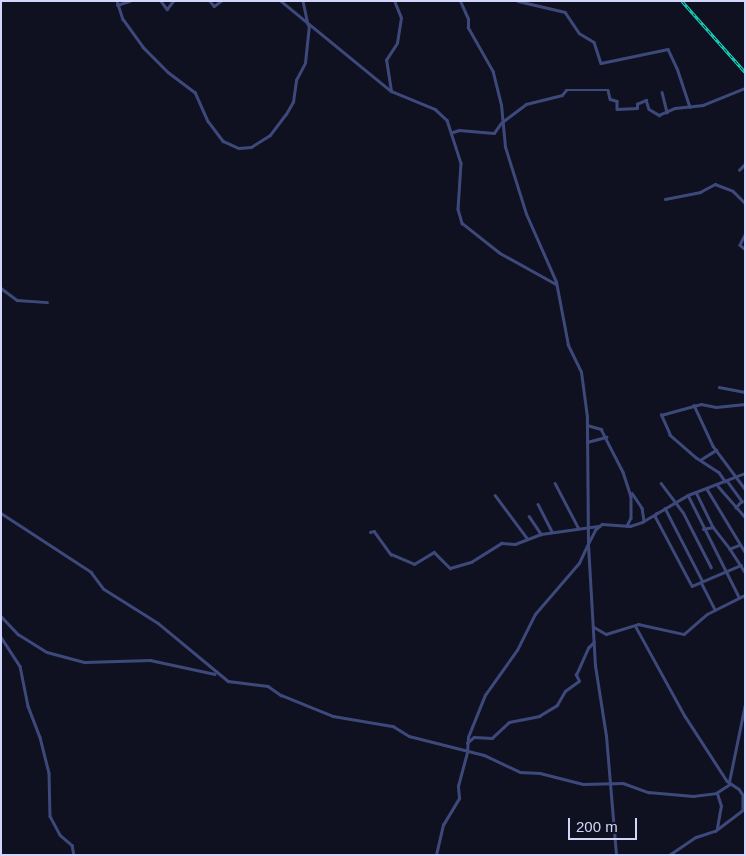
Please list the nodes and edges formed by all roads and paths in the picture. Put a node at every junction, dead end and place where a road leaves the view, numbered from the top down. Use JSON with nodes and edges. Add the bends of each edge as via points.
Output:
{"nodes":[{"id":1,"x":129,"y":1,"type":"edge"},
{"id":2,"x":160,"y":1,"type":"edge"},
{"id":3,"x":173,"y":1,"type":"edge"},
{"id":4,"x":210,"y":1,"type":"edge"},
{"id":5,"x":222,"y":1,"type":"edge"},
{"id":6,"x":281,"y":1,"type":"edge"},
{"id":7,"x":303,"y":1,"type":"edge"},
{"id":8,"x":460,"y":1,"type":"edge"},
{"id":9,"x":518,"y":1,"type":"edge"},
{"id":10,"x":394,"y":2,"type":"edge"},
{"id":11,"x":117,"y":3,"type":"edge"},
{"id":12,"x":308,"y":24,"type":"junction"},
{"id":13,"x":745,"y":88,"type":"edge"},
{"id":14,"x":391,"y":91,"type":"junction"},
{"id":15,"x":662,"y":92,"type":"dead end"},
{"id":16,"x":690,"y":107,"type":"junction"},
{"id":17,"x":667,"y":112,"type":"junction"},
{"id":18,"x":501,"y":123,"type":"junction"},
{"id":19,"x":452,"y":132,"type":"junction"},
{"id":20,"x":745,"y":164,"type":"edge"},
{"id":21,"x":739,"y":170,"type":"dead end"},
{"id":22,"x":665,"y":199,"type":"dead end"},
{"id":23,"x":745,"y":203,"type":"edge"},
{"id":24,"x":745,"y":235,"type":"edge"},
{"id":25,"x":745,"y":248,"type":"edge"},
{"id":26,"x":556,"y":284,"type":"junction"},
{"id":27,"x":1,"y":288,"type":"edge"},
{"id":28,"x":47,"y":302,"type":"dead end"},
{"id":29,"x":719,"y":387,"type":"dead end"},
{"id":30,"x":745,"y":392,"type":"edge"},
{"id":31,"x":745,"y":404,"type":"edge"},
{"id":32,"x":694,"y":405,"type":"junction"},
{"id":33,"x":587,"y":424,"type":"junction"},
{"id":34,"x":606,"y":437,"type":"junction"},
{"id":35,"x":587,"y":442,"type":"junction"},
{"id":36,"x":716,"y":450,"type":"junction"},
{"id":37,"x":700,"y":460,"type":"junction"},
{"id":38,"x":745,"y":473,"type":"edge"},
{"id":39,"x":735,"y":476,"type":"junction"},
{"id":40,"x":726,"y":482,"type":"junction"},
{"id":41,"x":555,"y":483,"type":"dead end"},
{"id":42,"x":662,"y":483,"type":"dead end"},
{"id":43,"x":718,"y":486,"type":"junction"},
{"id":44,"x":707,"y":489,"type":"junction"},
{"id":45,"x":745,"y":489,"type":"edge"},
{"id":46,"x":630,"y":492,"type":"junction"},
{"id":47,"x":696,"y":492,"type":"junction"},
{"id":48,"x":495,"y":495,"type":"dead end"},
{"id":49,"x":688,"y":496,"type":"junction"},
{"id":50,"x":676,"y":502,"type":"junction"},
{"id":51,"x":538,"y":504,"type":"dead end"},
{"id":52,"x":665,"y":507,"type":"junction"},
{"id":53,"x":736,"y":508,"type":"junction"},
{"id":54,"x":658,"y":511,"type":"junction"},
{"id":55,"x":1,"y":513,"type":"edge"},
{"id":56,"x":529,"y":516,"type":"dead end"},
{"id":57,"x":745,"y":517,"type":"edge"},
{"id":58,"x":644,"y":521,"type":"junction"},
{"id":59,"x":578,"y":526,"type":"junction"},
{"id":60,"x":587,"y":526,"type":"junction"},
{"id":61,"x":599,"y":526,"type":"junction"},
{"id":62,"x":627,"y":526,"type":"junction"},
{"id":63,"x":713,"y":526,"type":"junction"},
{"id":64,"x":703,"y":529,"type":"junction"},
{"id":65,"x":370,"y":532,"type":"dead end"},
{"id":66,"x":552,"y":532,"type":"junction"},
{"id":67,"x":541,"y":534,"type":"junction"},
{"id":68,"x":527,"y":538,"type":"junction"},
{"id":69,"x":588,"y":544,"type":"junction"},
{"id":70,"x":740,"y":545,"type":"junction"},
{"id":71,"x":730,"y":550,"type":"junction"},
{"id":72,"x":745,"y":552,"type":"edge"},
{"id":73,"x":740,"y":565,"type":"junction"},
{"id":74,"x":711,"y":567,"type":"dead end"},
{"id":75,"x":724,"y":571,"type":"junction"},
{"id":76,"x":745,"y":572,"type":"edge"},
{"id":77,"x":698,"y":574,"type":"dead end"},
{"id":78,"x":713,"y":576,"type":"junction"},
{"id":79,"x":701,"y":582,"type":"junction"},
{"id":80,"x":745,"y":595,"type":"edge"},
{"id":81,"x":739,"y":598,"type":"junction"},
{"id":82,"x":715,"y":610,"type":"junction"},
{"id":83,"x":1,"y":616,"type":"edge"},
{"id":84,"x":593,"y":625,"type":"junction"},
{"id":85,"x":636,"y":627,"type":"junction"},
{"id":86,"x":1,"y":637,"type":"edge"},
{"id":87,"x":594,"y":642,"type":"junction"},
{"id":88,"x":216,"y":674,"type":"junction"},
{"id":89,"x":745,"y":704,"type":"edge"},
{"id":90,"x":467,"y":743,"type":"junction"},
{"id":91,"x":467,"y":752,"type":"junction"},
{"id":92,"x":730,"y":783,"type":"junction"},
{"id":93,"x":611,"y":784,"type":"junction"},
{"id":94,"x":717,"y":794,"type":"junction"},
{"id":95,"x":744,"y":797,"type":"edge"},
{"id":96,"x":744,"y":809,"type":"edge"},
{"id":97,"x":717,"y":829,"type":"junction"},
{"id":98,"x":74,"y":855,"type":"edge"},
{"id":99,"x":436,"y":855,"type":"edge"},
{"id":100,"x":616,"y":855,"type":"edge"},
{"id":101,"x":669,"y":855,"type":"edge"}],
"edges":[{"from":1,"to":11,"type":"street"},
{"from":2,"to":3,"type":"street","via":[[168,9]]},
{"from":4,"to":5,"type":"street","via":[[214,6]]},
{"from":6,"to":12,"type":"street"},
{"from":7,"to":12,"type":"street"},
{"from":8,"to":18,"type":"street","via":[[468,19],[468,28],[493,72],[501,106]]},
{"from":9,"to":16,"type":"street","via":[[565,12],[576,31],[594,42],[601,63],[668,49]]},
{"from":10,"to":14,"type":"street","via":[[401,18],[398,40],[386,60]]},
{"from":11,"to":12,"type":"street","via":[[143,47],[168,72],[195,92],[206,118],[218,135],[229,146],[240,148],[252,147],[270,135],[293,102],[297,76],[305,63]]},
{"from":12,"to":14,"type":"street"},
{"from":13,"to":16,"type":"street"},
{"from":14,"to":19,"type":"street","via":[[436,109],[448,120]]},
{"from":15,"to":17,"type":"street"},
{"from":16,"to":17,"type":"street"},
{"from":17,"to":18,"type":"street","via":[[655,113],[648,108],[646,100],[637,104],[637,108],[621,110],[617,109],[616,101],[610,100],[608,90],[576,90],[526,104]]},
{"from":18,"to":19,"type":"street","via":[[494,132]]},
{"from":18,"to":26,"type":"street","via":[[523,206]]},
{"from":19,"to":26,"type":"street","via":[[460,163],[458,209],[462,222],[500,253]]},
{"from":20,"to":21,"type":"street"},
{"from":22,"to":23,"type":"street","via":[[700,192],[715,184],[733,191]]},
{"from":24,"to":25,"type":"street","via":[[740,245]]},
{"from":26,"to":33,"type":"street","via":[[568,345],[582,372]]},
{"from":27,"to":28,"type":"street","via":[[17,300]]},
{"from":29,"to":30,"type":"street"},
{"from":31,"to":32,"type":"street"},
{"from":32,"to":36,"type":"street","via":[[697,418]]},
{"from":32,"to":37,"type":"street","via":[[662,416],[670,435]]},
{"from":33,"to":34,"type":"street","via":[[601,429]]},
{"from":33,"to":35,"type":"street"},
{"from":34,"to":35,"type":"street"},
{"from":34,"to":46,"type":"street"},
{"from":35,"to":60,"type":"street"},
{"from":36,"to":37,"type":"street"},
{"from":36,"to":39,"type":"street"},
{"from":37,"to":40,"type":"street"},
{"from":38,"to":39,"type":"street"},
{"from":39,"to":40,"type":"street"},
{"from":39,"to":45,"type":"street"},
{"from":40,"to":43,"type":"street"},
{"from":40,"to":53,"type":"street","via":[[742,501]]},
{"from":41,"to":59,"type":"street"},
{"from":42,"to":50,"type":"street","via":[[671,500]]},
{"from":43,"to":44,"type":"street"},
{"from":43,"to":53,"type":"street"},
{"from":44,"to":47,"type":"street"},
{"from":44,"to":70,"type":"street"},
{"from":46,"to":58,"type":"street","via":[[637,498]]},
{"from":46,"to":62,"type":"street","via":[[631,518]]},
{"from":47,"to":49,"type":"street"},
{"from":47,"to":63,"type":"street"},
{"from":48,"to":68,"type":"street"},
{"from":49,"to":50,"type":"street"},
{"from":49,"to":64,"type":"street"},
{"from":50,"to":52,"type":"street"},
{"from":50,"to":74,"type":"street"},
{"from":51,"to":66,"type":"street"},
{"from":52,"to":54,"type":"street"},
{"from":52,"to":78,"type":"street","via":[[700,578]]},
{"from":53,"to":57,"type":"street"},
{"from":54,"to":58,"type":"street"},
{"from":54,"to":79,"type":"street","via":[[655,516],[688,581],[692,586]]},
{"from":55,"to":88,"type":"street","via":[[91,572],[104,589],[181,640]]},
{"from":56,"to":67,"type":"street"},
{"from":58,"to":62,"type":"street"},
{"from":59,"to":60,"type":"street"},
{"from":59,"to":66,"type":"street"},
{"from":60,"to":61,"type":"street"},
{"from":60,"to":69,"type":"street"},
{"from":61,"to":62,"type":"street","via":[[607,523]]},
{"from":61,"to":69,"type":"street"},
{"from":63,"to":64,"type":"street"},
{"from":63,"to":71,"type":"street"},
{"from":64,"to":75,"type":"street","via":[[725,566]]},
{"from":65,"to":68,"type":"street","via":[[374,531],[391,554],[414,564],[434,552],[450,568],[471,562],[501,543],[515,544]]},
{"from":66,"to":67,"type":"street"},
{"from":67,"to":68,"type":"street"},
{"from":69,"to":84,"type":"street"},
{"from":69,"to":90,"type":"street","via":[[579,563],[535,614],[517,650],[485,695]]},
{"from":70,"to":71,"type":"street"},
{"from":70,"to":72,"type":"street"},
{"from":71,"to":73,"type":"street"},
{"from":73,"to":75,"type":"street"},
{"from":73,"to":76,"type":"street"},
{"from":75,"to":78,"type":"street"},
{"from":75,"to":81,"type":"street"},
{"from":77,"to":79,"type":"street"},
{"from":78,"to":79,"type":"street"},
{"from":79,"to":82,"type":"street"},
{"from":80,"to":81,"type":"street"},
{"from":81,"to":82,"type":"street"},
{"from":82,"to":85,"type":"street","via":[[684,634],[641,624]]},
{"from":83,"to":88,"type":"street","via":[[18,634],[47,652],[85,662],[150,660]]},
{"from":84,"to":85,"type":"street","via":[[606,634]]},
{"from":84,"to":87,"type":"street"},
{"from":85,"to":92,"type":"street","via":[[656,670]]},
{"from":86,"to":98,"type":"street","via":[[20,666],[28,706],[40,737],[49,773],[50,816],[60,834],[72,845]]},
{"from":87,"to":90,"type":"street","via":[[576,675],[579,681],[565,691],[557,705],[539,716],[509,722],[492,738],[474,737]]},
{"from":87,"to":93,"type":"street"},
{"from":88,"to":91,"type":"street","via":[[231,682],[270,687],[281,695],[333,716],[393,726],[410,736]]},
{"from":89,"to":92,"type":"street"},
{"from":90,"to":91,"type":"street"},
{"from":91,"to":93,"type":"street","via":[[484,755],[520,772],[540,773],[583,784]]},
{"from":91,"to":99,"type":"street","via":[[458,782],[459,798],[443,825]]},
{"from":92,"to":94,"type":"street"},
{"from":92,"to":95,"type":"street"},
{"from":93,"to":94,"type":"street","via":[[623,783],[648,792],[693,796]]},
{"from":93,"to":100,"type":"street"},
{"from":94,"to":97,"type":"street","via":[[721,810]]},
{"from":95,"to":96,"type":"street"},
{"from":96,"to":97,"type":"street"},
{"from":97,"to":101,"type":"street","via":[[690,840]]}]}
